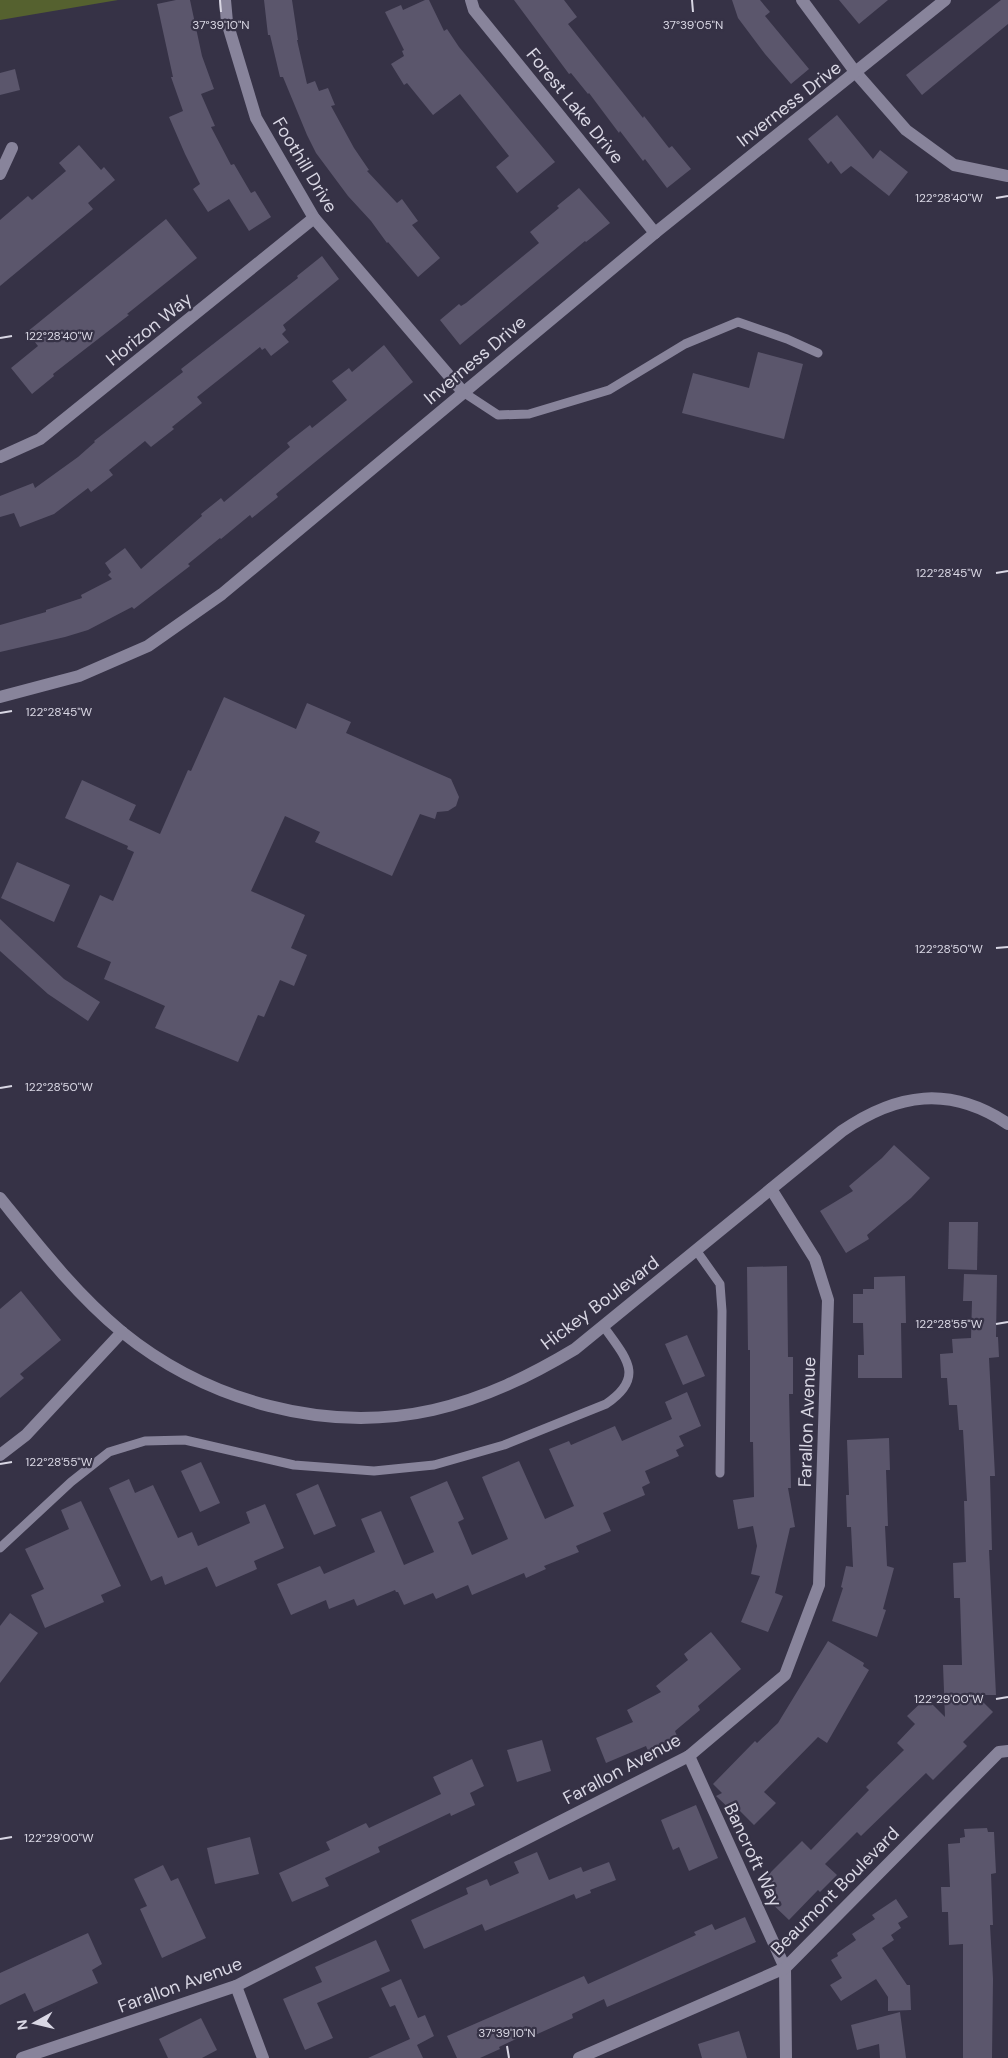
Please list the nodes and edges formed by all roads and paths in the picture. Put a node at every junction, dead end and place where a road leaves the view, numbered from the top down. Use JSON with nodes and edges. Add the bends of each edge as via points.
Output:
{"nodes":[{"id":1,"x":225,"y":0,"type":"edge"},
{"id":2,"x":470,"y":0,"type":"edge"},
{"id":3,"x":802,"y":0,"type":"edge"},
{"id":4,"x":944,"y":0,"type":"edge"},
{"id":5,"x":856,"y":73,"type":"junction"},
{"id":6,"x":12,"y":148,"type":"dead end"},
{"id":7,"x":0,"y":174,"type":"edge"},
{"id":8,"x":1008,"y":176,"type":"edge"},
{"id":9,"x":314,"y":218,"type":"junction"},
{"id":10,"x":655,"y":233,"type":"junction"},
{"id":11,"x":818,"y":353,"type":"dead end"},
{"id":12,"x":463,"y":392,"type":"junction"},
{"id":13,"x":0,"y":458,"type":"edge"},
{"id":14,"x":0,"y":697,"type":"edge"},
{"id":15,"x":1008,"y":1124,"type":"edge"},
{"id":16,"x":771,"y":1189,"type":"junction"},
{"id":17,"x":0,"y":1198,"type":"edge"},
{"id":18,"x":696,"y":1250,"type":"junction"},
{"id":19,"x":604,"y":1327,"type":"junction"},
{"id":20,"x":122,"y":1332,"type":"junction"},
{"id":21,"x":0,"y":1455,"type":"edge"},
{"id":22,"x":720,"y":1473,"type":"dead end"},
{"id":23,"x":0,"y":1548,"type":"edge"},
{"id":24,"x":1008,"y":1751,"type":"edge"},
{"id":25,"x":689,"y":1756,"type":"junction"},
{"id":26,"x":786,"y":1968,"type":"junction"},
{"id":27,"x":236,"y":1986,"type":"junction"},
{"id":28,"x":22,"y":2058,"type":"edge"},
{"id":29,"x":263,"y":2058,"type":"edge"},
{"id":30,"x":579,"y":2058,"type":"edge"},
{"id":31,"x":786,"y":2058,"type":"edge"}],
"edges":[{"from":1,"to":9,"type":"street","name":"Foothill Drive","via":[[227,22],[256,118]]},
{"from":2,"to":10,"type":"street","name":"Forest Lake Drive","via":[[474,10]]},
{"from":3,"to":5,"type":"street"},
{"from":4,"to":5,"type":"street","name":"Inverness Drive"},
{"from":5,"to":8,"type":"street","via":[[906,130],[954,165]]},
{"from":5,"to":10,"type":"street","name":"Inverness Drive"},
{"from":6,"to":7,"type":"street"},
{"from":9,"to":12,"type":"street","name":"Foothill Drive"},
{"from":9,"to":13,"type":"street","name":"Horizon Way","via":[[40,439]]},
{"from":10,"to":12,"type":"street","name":"Inverness Drive"},
{"from":11,"to":12,"type":"lane","via":[[738,322],[685,344],[609,390],[529,414],[498,415]]},
{"from":12,"to":14,"type":"street","name":"Inverness Drive","via":[[222,594],[148,646],[79,676]]},
{"from":15,"to":16,"type":"street","name":"Hickey Boulevard","via":[[989,1111],[950,1100],[916,1099],[891,1105],[865,1115],[842,1131]]},
{"from":16,"to":18,"type":"street","name":"Hickey Boulevard"},
{"from":16,"to":25,"type":"street","name":"Farallon Avenue","via":[[815,1259],[828,1300],[819,1584],[785,1675]]},
{"from":17,"to":20,"type":"street","name":"Hickey Boulevard","via":[[54,1264]]},
{"from":18,"to":19,"type":"street","name":"Hickey Boulevard"},
{"from":18,"to":22,"type":"lane","via":[[720,1284]]},
{"from":19,"to":20,"type":"street","name":"Hickey Boulevard","via":[[540,1370],[471,1399],[433,1410],[356,1418],[281,1410],[240,1398],[200,1382],[160,1360]]},
{"from":19,"to":23,"type":"lane","via":[[629,1364],[630,1377],[620,1394],[606,1404],[504,1445],[434,1465],[374,1470],[294,1465],[185,1440],[145,1441],[109,1452],[71,1482]]},
{"from":20,"to":21,"type":"street","via":[[26,1435]]},
{"from":24,"to":26,"type":"street","name":"Beaumont Boulevard","via":[[999,1752]]},
{"from":25,"to":26,"type":"street","name":"Bancroft Way"},
{"from":25,"to":27,"type":"street","name":"Farallon Avenue"},
{"from":26,"to":30,"type":"street","name":"Beaumont Boulevard"},
{"from":26,"to":31,"type":"street","name":"Bancroft Way"},
{"from":27,"to":28,"type":"street","name":"Farallon Avenue"},
{"from":27,"to":29,"type":"street"}]}
